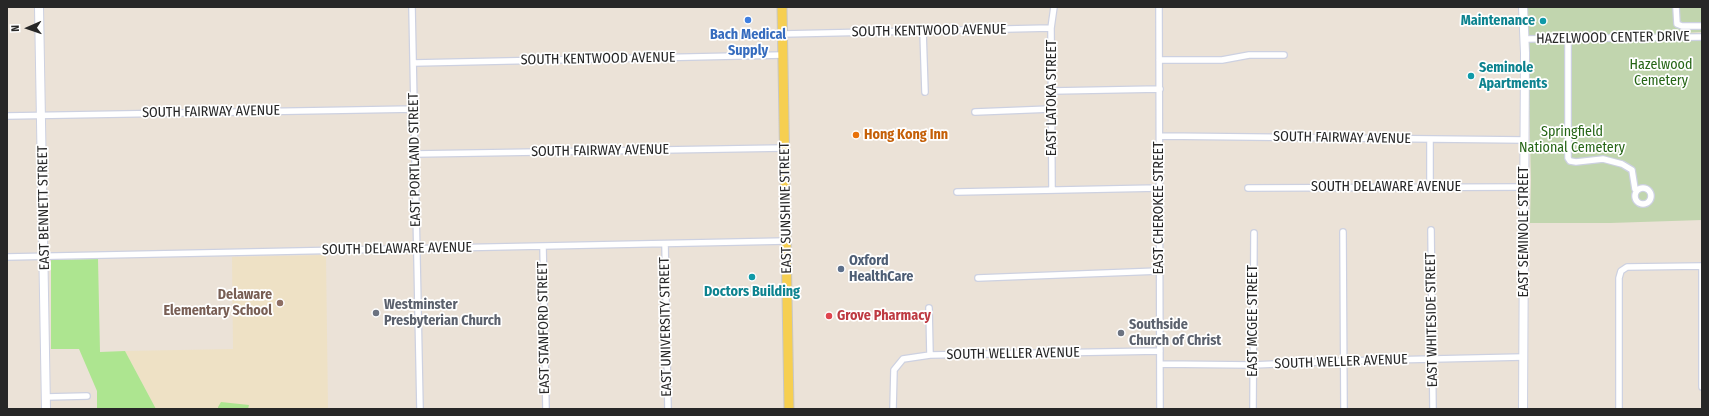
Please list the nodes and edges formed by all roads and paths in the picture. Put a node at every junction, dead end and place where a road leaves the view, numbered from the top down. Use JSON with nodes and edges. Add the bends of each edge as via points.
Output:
{"nodes":[{"id":1,"x":39,"y":7,"type":"edge"},
{"id":2,"x":412,"y":7,"type":"edge"},
{"id":3,"x":782,"y":7,"type":"edge"},
{"id":4,"x":1054,"y":7,"type":"edge"},
{"id":5,"x":1159,"y":7,"type":"edge"},
{"id":6,"x":1523,"y":7,"type":"edge"},
{"id":7,"x":1676,"y":7,"type":"edge"},
{"id":8,"x":1702,"y":26,"type":"edge"},
{"id":9,"x":1051,"y":28,"type":"junction"},
{"id":10,"x":923,"y":31,"type":"junction"},
{"id":11,"x":782,"y":34,"type":"junction"},
{"id":12,"x":1702,"y":37,"type":"edge"},
{"id":13,"x":1524,"y":39,"type":"junction"},
{"id":14,"x":1568,"y":39,"type":"junction"},
{"id":15,"x":783,"y":55,"type":"junction"},
{"id":16,"x":1284,"y":55,"type":"dead end"},
{"id":17,"x":1160,"y":60,"type":"junction"},
{"id":18,"x":414,"y":63,"type":"junction"},
{"id":19,"x":1160,"y":89,"type":"junction"},
{"id":20,"x":1052,"y":91,"type":"junction"},
{"id":21,"x":925,"y":92,"type":"dead end"},
{"id":22,"x":415,"y":109,"type":"junction"},
{"id":23,"x":1051,"y":109,"type":"junction"},
{"id":24,"x":975,"y":112,"type":"dead end"},
{"id":25,"x":42,"y":115,"type":"junction"},
{"id":26,"x":7,"y":116,"type":"edge"},
{"id":27,"x":1160,"y":136,"type":"junction"},
{"id":28,"x":1430,"y":139,"type":"junction"},
{"id":29,"x":1524,"y":140,"type":"junction"},
{"id":30,"x":785,"y":148,"type":"junction"},
{"id":31,"x":415,"y":154,"type":"junction"},
{"id":32,"x":1430,"y":186,"type":"junction"},
{"id":33,"x":1524,"y":187,"type":"junction"},
{"id":34,"x":1160,"y":188,"type":"junction"},
{"id":35,"x":1248,"y":188,"type":"dead end"},
{"id":36,"x":1052,"y":189,"type":"junction"},
{"id":37,"x":1637,"y":190,"type":"dead end"},
{"id":38,"x":957,"y":192,"type":"dead end"},
{"id":39,"x":1431,"y":230,"type":"dead end"},
{"id":40,"x":1343,"y":232,"type":"dead end"},
{"id":41,"x":1254,"y":233,"type":"dead end"},
{"id":42,"x":786,"y":241,"type":"junction"},
{"id":43,"x":665,"y":244,"type":"junction"},
{"id":44,"x":543,"y":246,"type":"junction"},
{"id":45,"x":417,"y":249,"type":"junction"},
{"id":46,"x":45,"y":256,"type":"junction"},
{"id":47,"x":7,"y":257,"type":"edge"},
{"id":48,"x":1702,"y":266,"type":"edge"},
{"id":49,"x":1159,"y":272,"type":"junction"},
{"id":50,"x":978,"y":278,"type":"dead end"},
{"id":51,"x":929,"y":308,"type":"dead end"},
{"id":52,"x":1160,"y":351,"type":"junction"},
{"id":53,"x":930,"y":355,"type":"junction"},
{"id":54,"x":1523,"y":358,"type":"junction"},
{"id":55,"x":1433,"y":359,"type":"junction"},
{"id":56,"x":1343,"y":361,"type":"junction"},
{"id":57,"x":1160,"y":364,"type":"junction"},
{"id":58,"x":1253,"y":365,"type":"junction"},
{"id":59,"x":1702,"y":387,"type":"edge"},
{"id":60,"x":87,"y":396,"type":"dead end"},
{"id":61,"x":46,"y":397,"type":"junction"},
{"id":62,"x":46,"y":409,"type":"edge"},
{"id":63,"x":420,"y":409,"type":"edge"},
{"id":64,"x":546,"y":409,"type":"edge"},
{"id":65,"x":668,"y":409,"type":"edge"},
{"id":66,"x":789,"y":409,"type":"edge"},
{"id":67,"x":893,"y":409,"type":"edge"},
{"id":68,"x":1160,"y":409,"type":"edge"},
{"id":69,"x":1254,"y":409,"type":"edge"},
{"id":70,"x":1344,"y":409,"type":"edge"},
{"id":71,"x":1433,"y":409,"type":"edge"},
{"id":72,"x":1523,"y":409,"type":"edge"},
{"id":73,"x":1619,"y":409,"type":"edge"}],
"edges":[{"from":1,"to":25,"type":"street","name":"EAST BENNETT STREET"},
{"from":2,"to":18,"type":"street","name":"EAST PORTLAND STREET"},
{"from":3,"to":11,"type":"main road","name":"EAST SUNSHINE STREET"},
{"from":4,"to":9,"type":"street","name":"EAST LATOKA STREET"},
{"from":5,"to":17,"type":"street","name":"EAST CHEROKEE STREET"},
{"from":6,"to":13,"type":"street","name":"EAST SEMINOLE STREET"},
{"from":7,"to":8,"type":"street","via":[[1677,24]]},
{"from":9,"to":10,"type":"street","name":"SOUTH KENTWOOD AVENUE"},
{"from":9,"to":20,"type":"street","name":"EAST LATOKA STREET"},
{"from":10,"to":11,"type":"street","name":"SOUTH KENTWOOD AVENUE"},
{"from":10,"to":21,"type":"street"},
{"from":11,"to":15,"type":"main road","name":"EAST SUNSHINE STREET"},
{"from":12,"to":14,"type":"street","name":"HAZELWOOD CENTER DRIVE"},
{"from":13,"to":14,"type":"street","name":"HAZELWOOD CENTER DRIVE"},
{"from":13,"to":29,"type":"street","name":"EAST SEMINOLE STREET"},
{"from":14,"to":37,"type":"street","via":[[1568,158],[1576,162],[1604,159],[1622,164],[1632,170]]},
{"from":15,"to":18,"type":"street","name":"SOUTH KENTWOOD AVENUE"},
{"from":15,"to":30,"type":"main road","name":"EAST SUNSHINE STREET"},
{"from":16,"to":17,"type":"street","via":[[1249,55],[1222,60]]},
{"from":17,"to":19,"type":"street","name":"EAST CHEROKEE STREET"},
{"from":18,"to":22,"type":"street","name":"EAST PORTLAND STREET"},
{"from":19,"to":20,"type":"street"},
{"from":19,"to":27,"type":"street","name":"EAST CHEROKEE STREET"},
{"from":20,"to":23,"type":"street","name":"EAST LATOKA STREET"},
{"from":22,"to":25,"type":"street","name":"SOUTH FAIRWAY AVENUE"},
{"from":22,"to":31,"type":"street","name":"EAST PORTLAND STREET"},
{"from":23,"to":24,"type":"street"},
{"from":23,"to":36,"type":"street","name":"EAST LATOKA STREET"},
{"from":25,"to":26,"type":"street","name":"SOUTH FAIRWAY AVENUE"},
{"from":25,"to":46,"type":"street","name":"EAST BENNETT STREET"},
{"from":27,"to":28,"type":"street","name":"SOUTH FAIRWAY AVENUE"},
{"from":27,"to":34,"type":"street","name":"EAST CHEROKEE STREET"},
{"from":28,"to":29,"type":"street","name":"SOUTH FAIRWAY AVENUE"},
{"from":28,"to":32,"type":"street"},
{"from":29,"to":33,"type":"street","name":"EAST SEMINOLE STREET"},
{"from":30,"to":31,"type":"street","name":"SOUTH FAIRWAY AVENUE"},
{"from":30,"to":42,"type":"main road","name":"EAST SUNSHINE STREET"},
{"from":31,"to":45,"type":"street","name":"EAST PORTLAND STREET"},
{"from":32,"to":33,"type":"street","name":"SOUTH DELAWARE AVENUE"},
{"from":32,"to":35,"type":"street","name":"SOUTH DELAWARE AVENUE"},
{"from":33,"to":54,"type":"street","name":"EAST SEMINOLE STREET"},
{"from":34,"to":36,"type":"street"},
{"from":34,"to":49,"type":"street","name":"EAST CHEROKEE STREET"},
{"from":36,"to":38,"type":"street"},
{"from":39,"to":55,"type":"street","name":"EAST WHITESIDE STREET"},
{"from":40,"to":56,"type":"street"},
{"from":41,"to":58,"type":"street","name":"EAST MCGEE STREET"},
{"from":42,"to":43,"type":"street","name":"SOUTH DELAWARE AVENUE"},
{"from":42,"to":66,"type":"main road","name":"EAST SUNSHINE STREET"},
{"from":43,"to":44,"type":"street","name":"SOUTH DELAWARE AVENUE"},
{"from":43,"to":65,"type":"street","name":"EAST UNIVERSITY STREET"},
{"from":44,"to":45,"type":"street","name":"SOUTH DELAWARE AVENUE"},
{"from":44,"to":64,"type":"street","name":"EAST STANFORD STREET"},
{"from":45,"to":46,"type":"street","name":"SOUTH DELAWARE AVENUE"},
{"from":45,"to":63,"type":"street","name":"EAST PORTLAND STREET"},
{"from":46,"to":47,"type":"street","name":"SOUTH DELAWARE AVENUE"},
{"from":46,"to":61,"type":"street","name":"EAST BENNETT STREET"},
{"from":48,"to":59,"type":"street"},
{"from":48,"to":73,"type":"street","via":[[1627,267],[1621,271]]},
{"from":49,"to":50,"type":"street"},
{"from":49,"to":52,"type":"street","name":"EAST CHEROKEE STREET"},
{"from":51,"to":53,"type":"street"},
{"from":52,"to":53,"type":"street","name":"SOUTH WELLER AVENUE"},
{"from":52,"to":57,"type":"street","name":"EAST CHEROKEE STREET"},
{"from":53,"to":67,"type":"street","name":"SOUTH WELLER AVENUE","via":[[903,359],[894,370]]},
{"from":54,"to":55,"type":"street","name":"SOUTH WELLER AVENUE"},
{"from":54,"to":72,"type":"street","name":"EAST SEMINOLE STREET"},
{"from":55,"to":56,"type":"street","name":"SOUTH WELLER AVENUE"},
{"from":55,"to":71,"type":"street","name":"EAST WHITESIDE STREET"},
{"from":56,"to":58,"type":"street","name":"SOUTH WELLER AVENUE"},
{"from":56,"to":70,"type":"street"},
{"from":57,"to":58,"type":"street","name":"SOUTH WELLER AVENUE"},
{"from":57,"to":68,"type":"street","name":"EAST CHEROKEE STREET"},
{"from":58,"to":69,"type":"street","name":"EAST MCGEE STREET"},
{"from":60,"to":61,"type":"street"},
{"from":61,"to":62,"type":"street","name":"EAST BENNETT STREET"}]}
